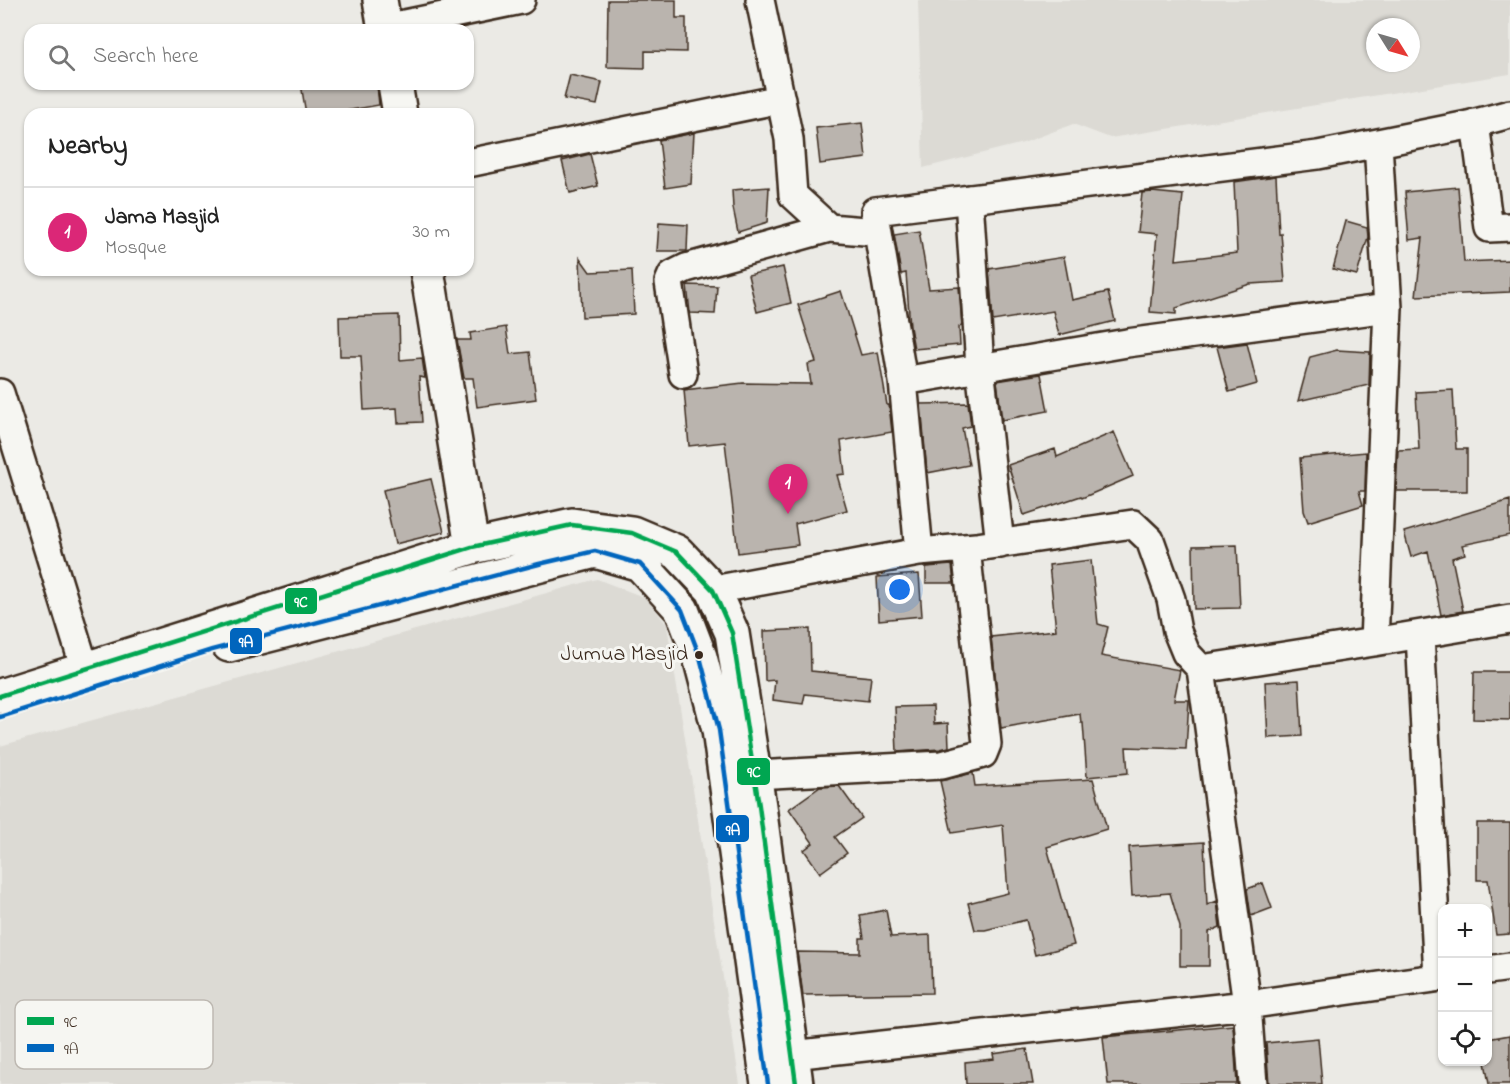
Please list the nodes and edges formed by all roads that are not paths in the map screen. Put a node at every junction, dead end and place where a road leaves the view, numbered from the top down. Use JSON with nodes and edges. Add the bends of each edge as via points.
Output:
{"nodes":[{"id":1,"x":521,"y":0,"type":"edge"},
{"id":2,"x":760,"y":0,"type":"edge"},
{"id":3,"x":384,"y":19,"type":"edge"},
{"id":4,"x":396,"y":90,"type":"edge"},
{"id":5,"x":781,"y":99,"type":"junction"},
{"id":6,"x":399,"y":108,"type":"edge"},
{"id":7,"x":1510,"y":114,"type":"edge"},
{"id":8,"x":1475,"y":123,"type":"junction"},
{"id":9,"x":1377,"y":143,"type":"junction"},
{"id":10,"x":474,"y":162,"type":"edge"},
{"id":11,"x":969,"y":199,"type":"junction"},
{"id":12,"x":875,"y":211,"type":"junction"},
{"id":13,"x":1510,"y":227,"type":"edge"},
{"id":14,"x":829,"y":228,"type":"junction"},
{"id":15,"x":428,"y":276,"type":"edge"},
{"id":16,"x":1388,"y":308,"type":"junction"},
{"id":17,"x":980,"y":368,"type":"junction"},
{"id":18,"x":683,"y":374,"type":"dead end"},
{"id":19,"x":903,"y":381,"type":"junction"},
{"id":20,"x":0,"y":393,"type":"edge"},
{"id":21,"x":999,"y":544,"type":"junction"},
{"id":22,"x":472,"y":547,"type":"junction"},
{"id":23,"x":966,"y":548,"type":"junction"},
{"id":24,"x":919,"y":552,"type":"junction"},
{"id":25,"x":713,"y":590,"type":"junction"},
{"id":26,"x":1510,"y":619,"type":"edge"},
{"id":27,"x":1420,"y":635,"type":"junction"},
{"id":28,"x":1374,"y":642,"type":"junction"},
{"id":29,"x":85,"y":669,"type":"junction"},
{"id":30,"x":1200,"y":669,"type":"junction"},
{"id":31,"x":0,"y":696,"type":"edge"},
{"id":32,"x":0,"y":717,"type":"edge"},
{"id":33,"x":754,"y":776,"type":"junction"},
{"id":34,"x":1439,"y":958,"type":"edge"},
{"id":35,"x":1510,"y":967,"type":"edge"},
{"id":36,"x":1492,"y":969,"type":"edge"},
{"id":37,"x":1438,"y":977,"type":"edge"},
{"id":38,"x":1247,"y":1005,"type":"junction"},
{"id":39,"x":794,"y":1069,"type":"edge"},
{"id":40,"x":768,"y":1084,"type":"edge"},
{"id":41,"x":1253,"y":1084,"type":"edge"}],
"edges":[{"from":1,"to":3,"type":"street"},
{"from":2,"to":5,"type":"street"},
{"from":4,"to":6,"type":"main road"},
{"from":5,"to":10,"type":"street"},
{"from":5,"to":14,"type":"street","via":[[793,195]]},
{"from":7,"to":8,"type":"street"},
{"from":8,"to":9,"type":"street"},
{"from":8,"to":13,"type":"street","via":[[1489,228]]},
{"from":9,"to":11,"type":"street","via":[[1318,155]]},
{"from":9,"to":16,"type":"street"},
{"from":11,"to":12,"type":"street"},
{"from":11,"to":17,"type":"street"},
{"from":12,"to":14,"type":"street","via":[[877,232]]},
{"from":12,"to":19,"type":"street"},
{"from":14,"to":18,"type":"street","via":[[672,275],[669,282]]},
{"from":15,"to":22,"type":"main road"},
{"from":16,"to":17,"type":"street","via":[[1127,343]]},
{"from":16,"to":28,"type":"street"},
{"from":17,"to":19,"type":"street"},
{"from":17,"to":21,"type":"street"},
{"from":19,"to":24,"type":"street"},
{"from":20,"to":29,"type":"street"},
{"from":21,"to":23,"type":"street"},
{"from":21,"to":30,"type":"street","via":[[1133,524],[1150,540],[1171,599],[1177,631],[1186,653]]},
{"from":22,"to":25,"type":"main road","via":[[572,525],[632,532],[677,552]]},
{"from":22,"to":29,"type":"main road"},
{"from":23,"to":24,"type":"street"},
{"from":23,"to":33,"type":"street","via":[[987,744],[983,754],[942,765]]},
{"from":24,"to":25,"type":"street"},
{"from":25,"to":33,"type":"main road","via":[[732,633]]},
{"from":26,"to":27,"type":"street"},
{"from":27,"to":28,"type":"street"},
{"from":27,"to":34,"type":"street"},
{"from":28,"to":30,"type":"street"},
{"from":29,"to":31,"type":"main road"},
{"from":30,"to":38,"type":"street"},
{"from":32,"to":40,"type":"main road","via":[[212,650],[539,564],[595,551],[640,564],[682,610],[700,657],[719,730]]},
{"from":33,"to":39,"type":"main road"},
{"from":35,"to":36,"type":"street"},
{"from":37,"to":38,"type":"street"},
{"from":38,"to":39,"type":"street"},
{"from":38,"to":41,"type":"street"}]}
